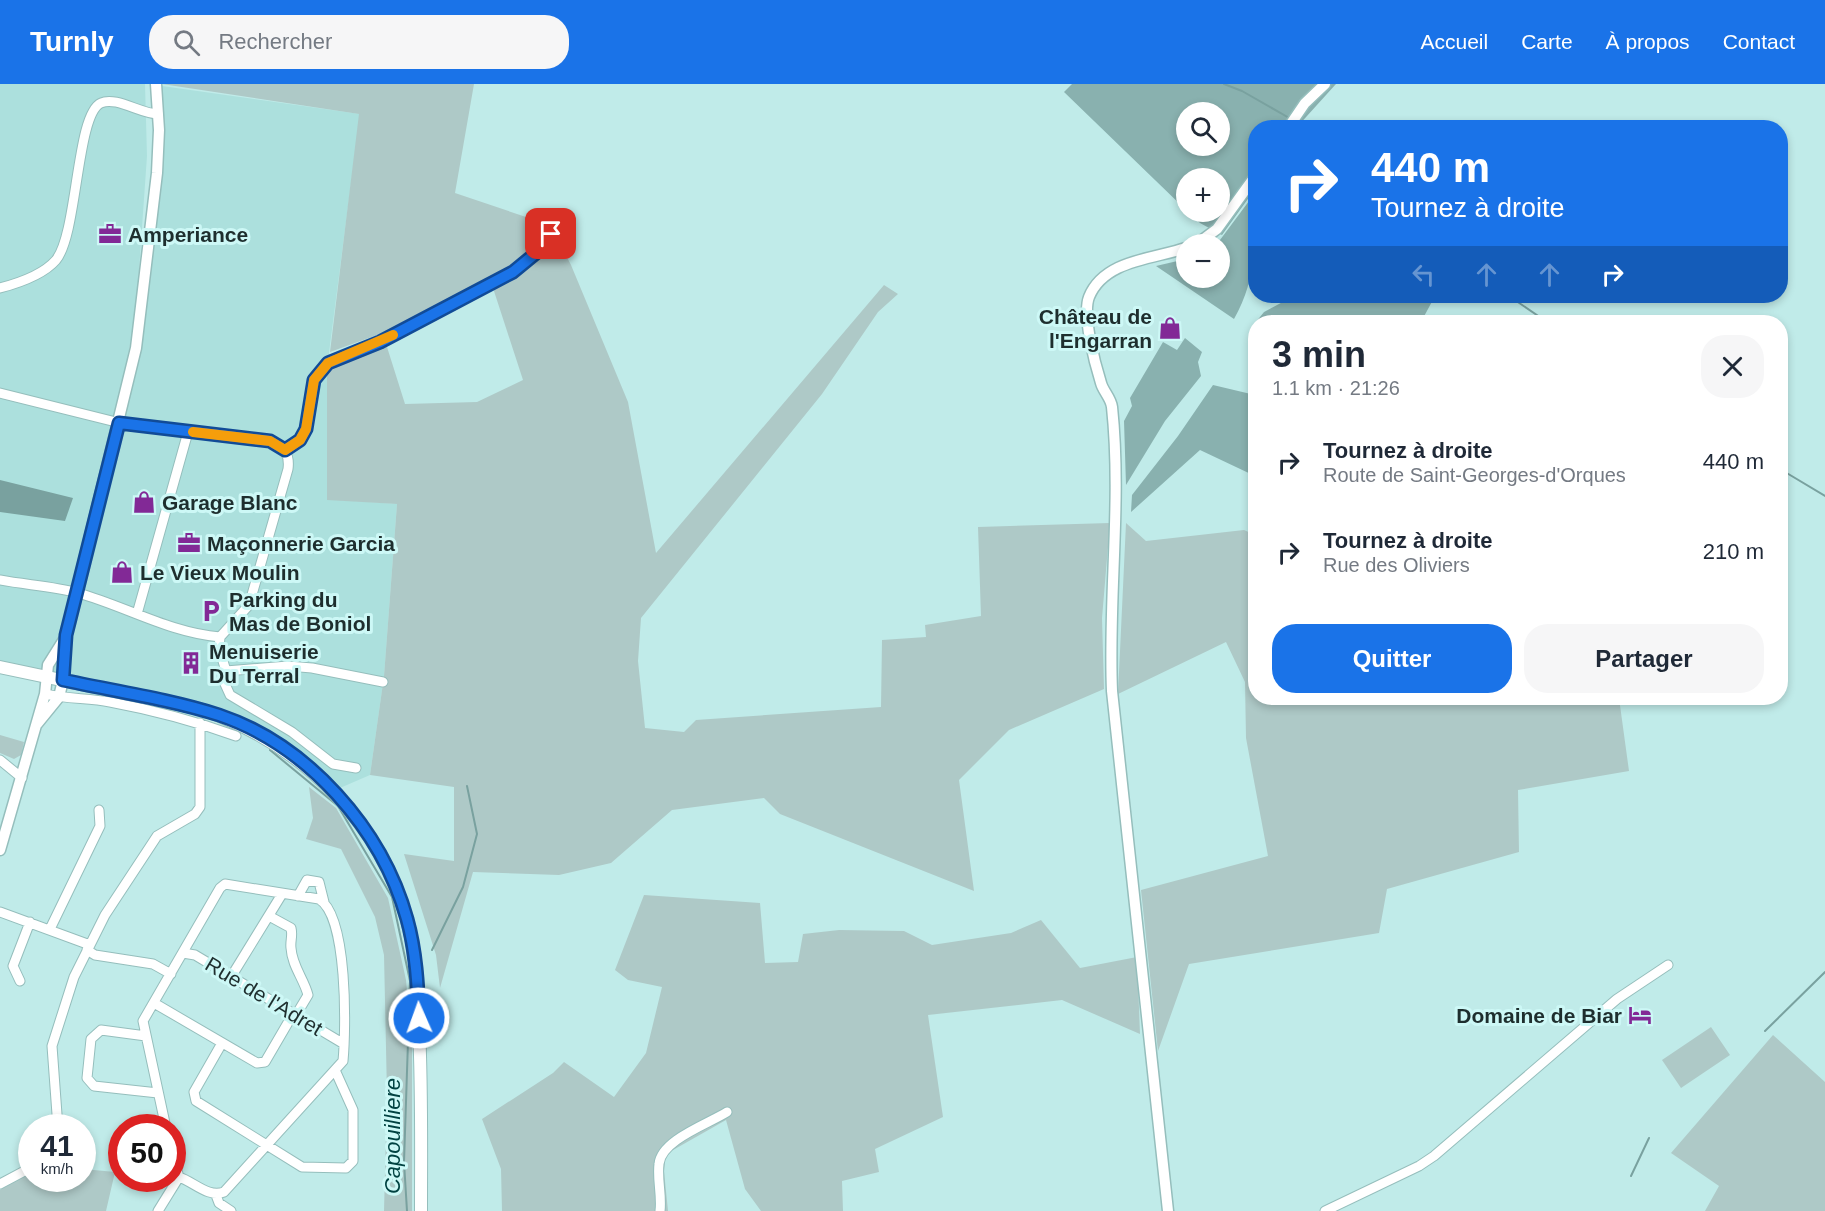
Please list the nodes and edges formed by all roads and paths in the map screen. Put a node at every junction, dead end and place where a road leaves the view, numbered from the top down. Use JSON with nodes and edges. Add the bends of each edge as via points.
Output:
{"nodes":[{"id":1,"x":156,"y":84,"type":"edge"},
{"id":2,"x":1325,"y":84,"type":"edge"},
{"id":3,"x":158,"y":114,"type":"junction"},
{"id":4,"x":1293,"y":120,"type":"edge"},
{"id":5,"x":1248,"y":186,"type":"edge"},
{"id":6,"x":551,"y":234,"type":"dead end"},
{"id":7,"x":1211,"y":234,"type":"edge"},
{"id":8,"x":1176,"y":251,"type":"edge"},
{"id":9,"x":0,"y":288,"type":"edge"},
{"id":10,"x":0,"y":393,"type":"edge"},
{"id":11,"x":119,"y":423,"type":"junction"},
{"id":12,"x":188,"y":432,"type":"junction"},
{"id":13,"x":285,"y":450,"type":"junction"},
{"id":14,"x":0,"y":571,"type":"edge"},
{"id":15,"x":0,"y":580,"type":"edge"},
{"id":16,"x":13,"y":583,"type":"junction"},
{"id":17,"x":77,"y":593,"type":"junction"},
{"id":18,"x":137,"y":615,"type":"junction"},
{"id":19,"x":66,"y":635,"type":"junction"},
{"id":20,"x":220,"y":637,"type":"junction"},
{"id":21,"x":0,"y":667,"type":"edge"},
{"id":22,"x":226,"y":671,"type":"junction"},
{"id":23,"x":47,"y":677,"type":"junction"},
{"id":24,"x":63,"y":680,"type":"junction"},
{"id":25,"x":383,"y":682,"type":"dead end"},
{"id":26,"x":45,"y":694,"type":"junction"},
{"id":27,"x":59,"y":697,"type":"junction"},
{"id":28,"x":200,"y":723,"type":"junction"},
{"id":29,"x":37,"y":724,"type":"junction"},
{"id":30,"x":236,"y":736,"type":"dead end"},
{"id":31,"x":0,"y":760,"type":"edge"},
{"id":32,"x":356,"y":768,"type":"dead end"},
{"id":33,"x":22,"y":778,"type":"junction"},
{"id":34,"x":99,"y":810,"type":"dead end"},
{"id":35,"x":0,"y":850,"type":"edge"},
{"id":36,"x":282,"y":894,"type":"junction"},
{"id":37,"x":298,"y":896,"type":"junction"},
{"id":38,"x":324,"y":902,"type":"junction"},
{"id":39,"x":0,"y":912,"type":"edge"},
{"id":40,"x":269,"y":916,"type":"junction"},
{"id":41,"x":30,"y":922,"type":"junction"},
{"id":42,"x":50,"y":929,"type":"junction"},
{"id":43,"x":88,"y":948,"type":"junction"},
{"id":44,"x":183,"y":953,"type":"junction"},
{"id":45,"x":1668,"y":966,"type":"dead end"},
{"id":46,"x":171,"y":974,"type":"junction"},
{"id":47,"x":231,"y":977,"type":"junction"},
{"id":48,"x":20,"y":981,"type":"dead end"},
{"id":49,"x":154,"y":1003,"type":"junction"},
{"id":50,"x":295,"y":1014,"type":"junction"},
{"id":51,"x":146,"y":1036,"type":"junction"},
{"id":52,"x":222,"y":1043,"type":"junction"},
{"id":53,"x":344,"y":1044,"type":"junction"},
{"id":54,"x":335,"y":1070,"type":"junction"},
{"id":55,"x":158,"y":1093,"type":"junction"},
{"id":56,"x":727,"y":1113,"type":"dead end"},
{"id":57,"x":57,"y":1114,"type":"edge"},
{"id":58,"x":163,"y":1114,"type":"edge"},
{"id":59,"x":266,"y":1145,"type":"junction"},
{"id":60,"x":18,"y":1174,"type":"edge"},
{"id":61,"x":186,"y":1180,"type":"edge"},
{"id":62,"x":0,"y":1184,"type":"edge"},
{"id":63,"x":170,"y":1192,"type":"edge"},
{"id":64,"x":220,"y":1194,"type":"junction"},
{"id":65,"x":158,"y":1211,"type":"edge"},
{"id":66,"x":231,"y":1211,"type":"edge"},
{"id":67,"x":421,"y":1211,"type":"edge"},
{"id":68,"x":660,"y":1211,"type":"edge"},
{"id":69,"x":1168,"y":1211,"type":"edge"},
{"id":70,"x":1325,"y":1211,"type":"edge"}],
"edges":[{"from":1,"to":3,"type":"street"},
{"from":2,"to":4,"type":"street"},
{"from":3,"to":9,"type":"street","via":[[113,102],[97,106],[86,132],[62,252],[46,269]]},
{"from":3,"to":11,"type":"street","via":[[157,173],[139,326]]},
{"from":5,"to":7,"type":"street"},
{"from":6,"to":13,"type":"street","via":[[541,249],[513,272],[380,342],[328,363],[314,380],[306,429],[300,440]]},
{"from":8,"to":69,"type":"street","via":[[1133,262],[1105,275],[1088,300],[1086,314],[1101,384],[1112,404],[1116,528],[1110,636],[1113,691]]},
{"from":10,"to":11,"type":"street"},
{"from":11,"to":12,"type":"street"},
{"from":11,"to":17,"type":"street"},
{"from":12,"to":13,"type":"street","via":[[270,441]]},
{"from":12,"to":18,"type":"street"},
{"from":13,"to":20,"type":"street","via":[[288,469],[249,605]]},
{"from":14,"to":16,"type":"street"},
{"from":15,"to":16,"type":"street"},
{"from":16,"to":17,"type":"street"},
{"from":17,"to":18,"type":"street"},
{"from":17,"to":19,"type":"street"},
{"from":18,"to":20,"type":"street"},
{"from":19,"to":23,"type":"street","via":[[49,663]]},
{"from":19,"to":24,"type":"street"},
{"from":20,"to":22,"type":"street"},
{"from":21,"to":23,"type":"main road"},
{"from":22,"to":25,"type":"street","via":[[288,666]]},
{"from":22,"to":32,"type":"street","via":[[226,691],[236,700],[292,732],[333,764]]},
{"from":23,"to":24,"type":"main road"},
{"from":23,"to":26,"type":"street"},
{"from":24,"to":27,"type":"street"},
{"from":24,"to":67,"type":"main road","via":[[219,716],[249,729],[279,745],[327,785],[351,810],[372,841],[398,894],[415,959]]},
{"from":26,"to":27,"type":"street"},
{"from":26,"to":29,"type":"street"},
{"from":27,"to":28,"type":"street","via":[[107,701]]},
{"from":27,"to":29,"type":"street"},
{"from":28,"to":30,"type":"street"},
{"from":28,"to":43,"type":"street","via":[[200,807],[195,814],[157,836]]},
{"from":29,"to":33,"type":"street"},
{"from":31,"to":33,"type":"street"},
{"from":33,"to":35,"type":"street"},
{"from":34,"to":42,"type":"street","via":[[100,826]]},
{"from":36,"to":37,"type":"street"},
{"from":36,"to":40,"type":"street"},
{"from":36,"to":44,"type":"street","via":[[225,884],[219,888]]},
{"from":37,"to":38,"type":"street"},
{"from":37,"to":38,"type":"street","via":[[307,880],[319,882]]},
{"from":38,"to":53,"type":"street","via":[[344,971]]},
{"from":39,"to":41,"type":"street"},
{"from":40,"to":47,"type":"street"},
{"from":40,"to":50,"type":"street","via":[[291,928],[290,946],[308,995]]},
{"from":41,"to":42,"type":"street"},
{"from":41,"to":48,"type":"street","via":[[13,966]]},
{"from":42,"to":43,"type":"street"},
{"from":43,"to":46,"type":"street","via":[[95,954],[153,964]]},
{"from":43,"to":57,"type":"street","via":[[74,976],[52,1046]]},
{"from":44,"to":46,"type":"street"},
{"from":44,"to":47,"type":"street","name":"Rue de l'Adret","via":[[195,955]]},
{"from":45,"to":70,"type":"street","via":[[1617,999],[1434,1156]]},
{"from":46,"to":49,"type":"street"},
{"from":47,"to":50,"type":"street","name":"Rue de l'Adret"},
{"from":49,"to":51,"type":"street","via":[[143,1021]]},
{"from":49,"to":52,"type":"street"},
{"from":50,"to":52,"type":"street","via":[[265,1062]]},
{"from":50,"to":53,"type":"street","name":"Rue de l'Adret"},
{"from":51,"to":55,"type":"street"},
{"from":51,"to":55,"type":"street","via":[[101,1030],[91,1039],[87,1078],[94,1086]]},
{"from":52,"to":59,"type":"street","via":[[194,1092],[196,1101]]},
{"from":53,"to":54,"type":"street","via":[[343,1061]]},
{"from":54,"to":59,"type":"street"},
{"from":54,"to":59,"type":"street","via":[[353,1110],[353,1161],[346,1168],[302,1167]]},
{"from":55,"to":58,"type":"street"},
{"from":56,"to":68,"type":"street","via":[[673,1142],[660,1154]]},
{"from":59,"to":64,"type":"street"},
{"from":60,"to":62,"type":"street"},
{"from":61,"to":64,"type":"street"},
{"from":63,"to":65,"type":"street"},
{"from":64,"to":66,"type":"street","via":[[219,1203]]}]}
